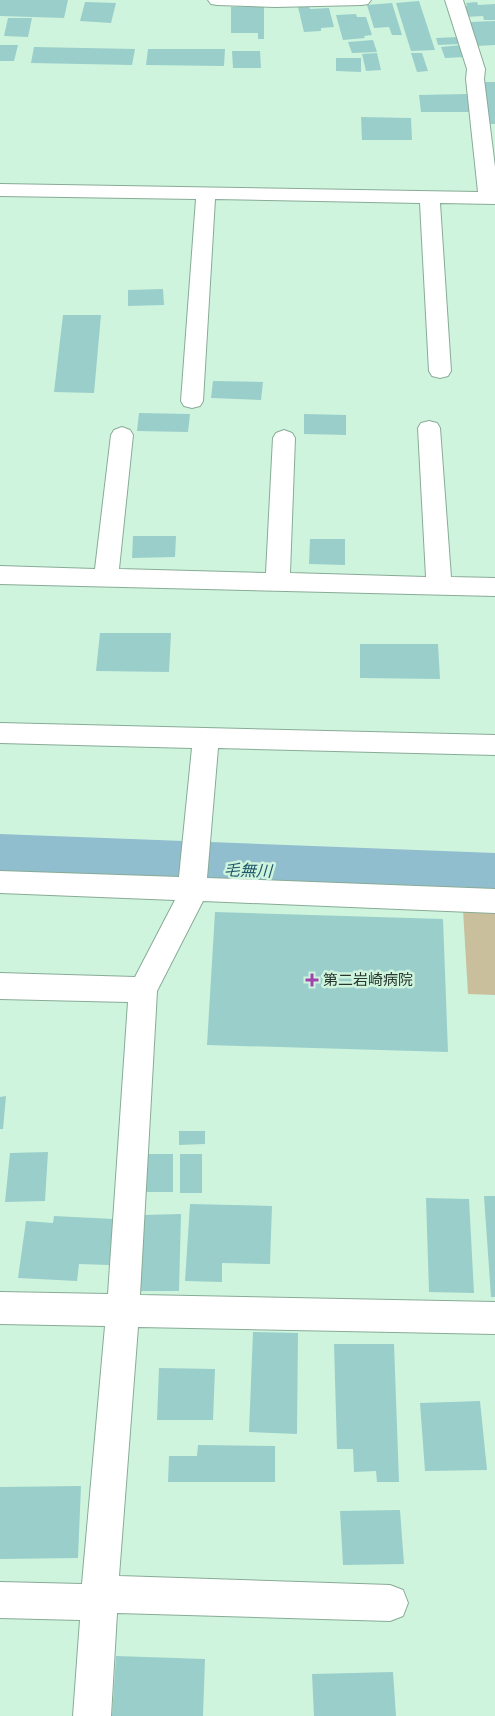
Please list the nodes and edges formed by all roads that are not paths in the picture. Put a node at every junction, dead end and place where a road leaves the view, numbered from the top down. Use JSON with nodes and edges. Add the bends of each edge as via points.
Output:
{"nodes":[{"id":1,"x":217,"y":0,"type":"edge"},
{"id":2,"x":362,"y":0,"type":"edge"},
{"id":3,"x":454,"y":0,"type":"edge"},
{"id":4,"x":475,"y":80,"type":"junction"},
{"id":5,"x":495,"y":80,"type":"edge"},
{"id":6,"x":0,"y":190,"type":"edge"},
{"id":7,"x":206,"y":193,"type":"junction"},
{"id":8,"x":430,"y":198,"type":"junction"},
{"id":9,"x":492,"y":198,"type":"edge"},
{"id":10,"x":440,"y":371,"type":"dead end"},
{"id":11,"x":192,"y":401,"type":"dead end"},
{"id":12,"x":429,"y":428,"type":"dead end"},
{"id":13,"x":122,"y":435,"type":"dead end"},
{"id":14,"x":284,"y":438,"type":"dead end"},
{"id":15,"x":0,"y":575,"type":"edge"},
{"id":16,"x":106,"y":578,"type":"junction"},
{"id":17,"x":278,"y":581,"type":"junction"},
{"id":18,"x":439,"y":585,"type":"junction"},
{"id":19,"x":495,"y":587,"type":"edge"},
{"id":20,"x":0,"y":733,"type":"edge"},
{"id":21,"x":206,"y":738,"type":"junction"},
{"id":22,"x":495,"y":746,"type":"edge"},
{"id":23,"x":0,"y":882,"type":"edge"},
{"id":24,"x":194,"y":888,"type":"junction"},
{"id":25,"x":495,"y":901,"type":"edge"},
{"id":26,"x":0,"y":986,"type":"edge"},
{"id":27,"x":143,"y":990,"type":"junction"},
{"id":28,"x":0,"y":1308,"type":"edge"},
{"id":29,"x":123,"y":1310,"type":"junction"},
{"id":30,"x":495,"y":1318,"type":"edge"},
{"id":31,"x":99,"y":1598,"type":"junction"},
{"id":32,"x":0,"y":1600,"type":"edge"},
{"id":33,"x":390,"y":1603,"type":"dead end"},
{"id":34,"x":92,"y":1716,"type":"edge"}],
"edges":[{"from":1,"to":2,"type":"street"},
{"from":3,"to":4,"type":"street","via":[[476,69]]},
{"from":4,"to":5,"type":"street"},
{"from":4,"to":9,"type":"street"},
{"from":6,"to":7,"type":"street"},
{"from":7,"to":8,"type":"street"},
{"from":7,"to":11,"type":"street"},
{"from":8,"to":9,"type":"street"},
{"from":8,"to":10,"type":"street"},
{"from":12,"to":18,"type":"street"},
{"from":13,"to":16,"type":"street"},
{"from":14,"to":17,"type":"street"},
{"from":15,"to":16,"type":"street"},
{"from":16,"to":17,"type":"street"},
{"from":17,"to":18,"type":"street"},
{"from":18,"to":19,"type":"street"},
{"from":20,"to":21,"type":"street"},
{"from":21,"to":22,"type":"street"},
{"from":21,"to":24,"type":"street"},
{"from":23,"to":24,"type":"street"},
{"from":24,"to":25,"type":"street"},
{"from":24,"to":27,"type":"street"},
{"from":26,"to":27,"type":"street"},
{"from":27,"to":29,"type":"street"},
{"from":28,"to":29,"type":"street"},
{"from":29,"to":30,"type":"street"},
{"from":29,"to":31,"type":"street"},
{"from":31,"to":32,"type":"street"},
{"from":31,"to":33,"type":"street"},
{"from":31,"to":34,"type":"street"}]}
